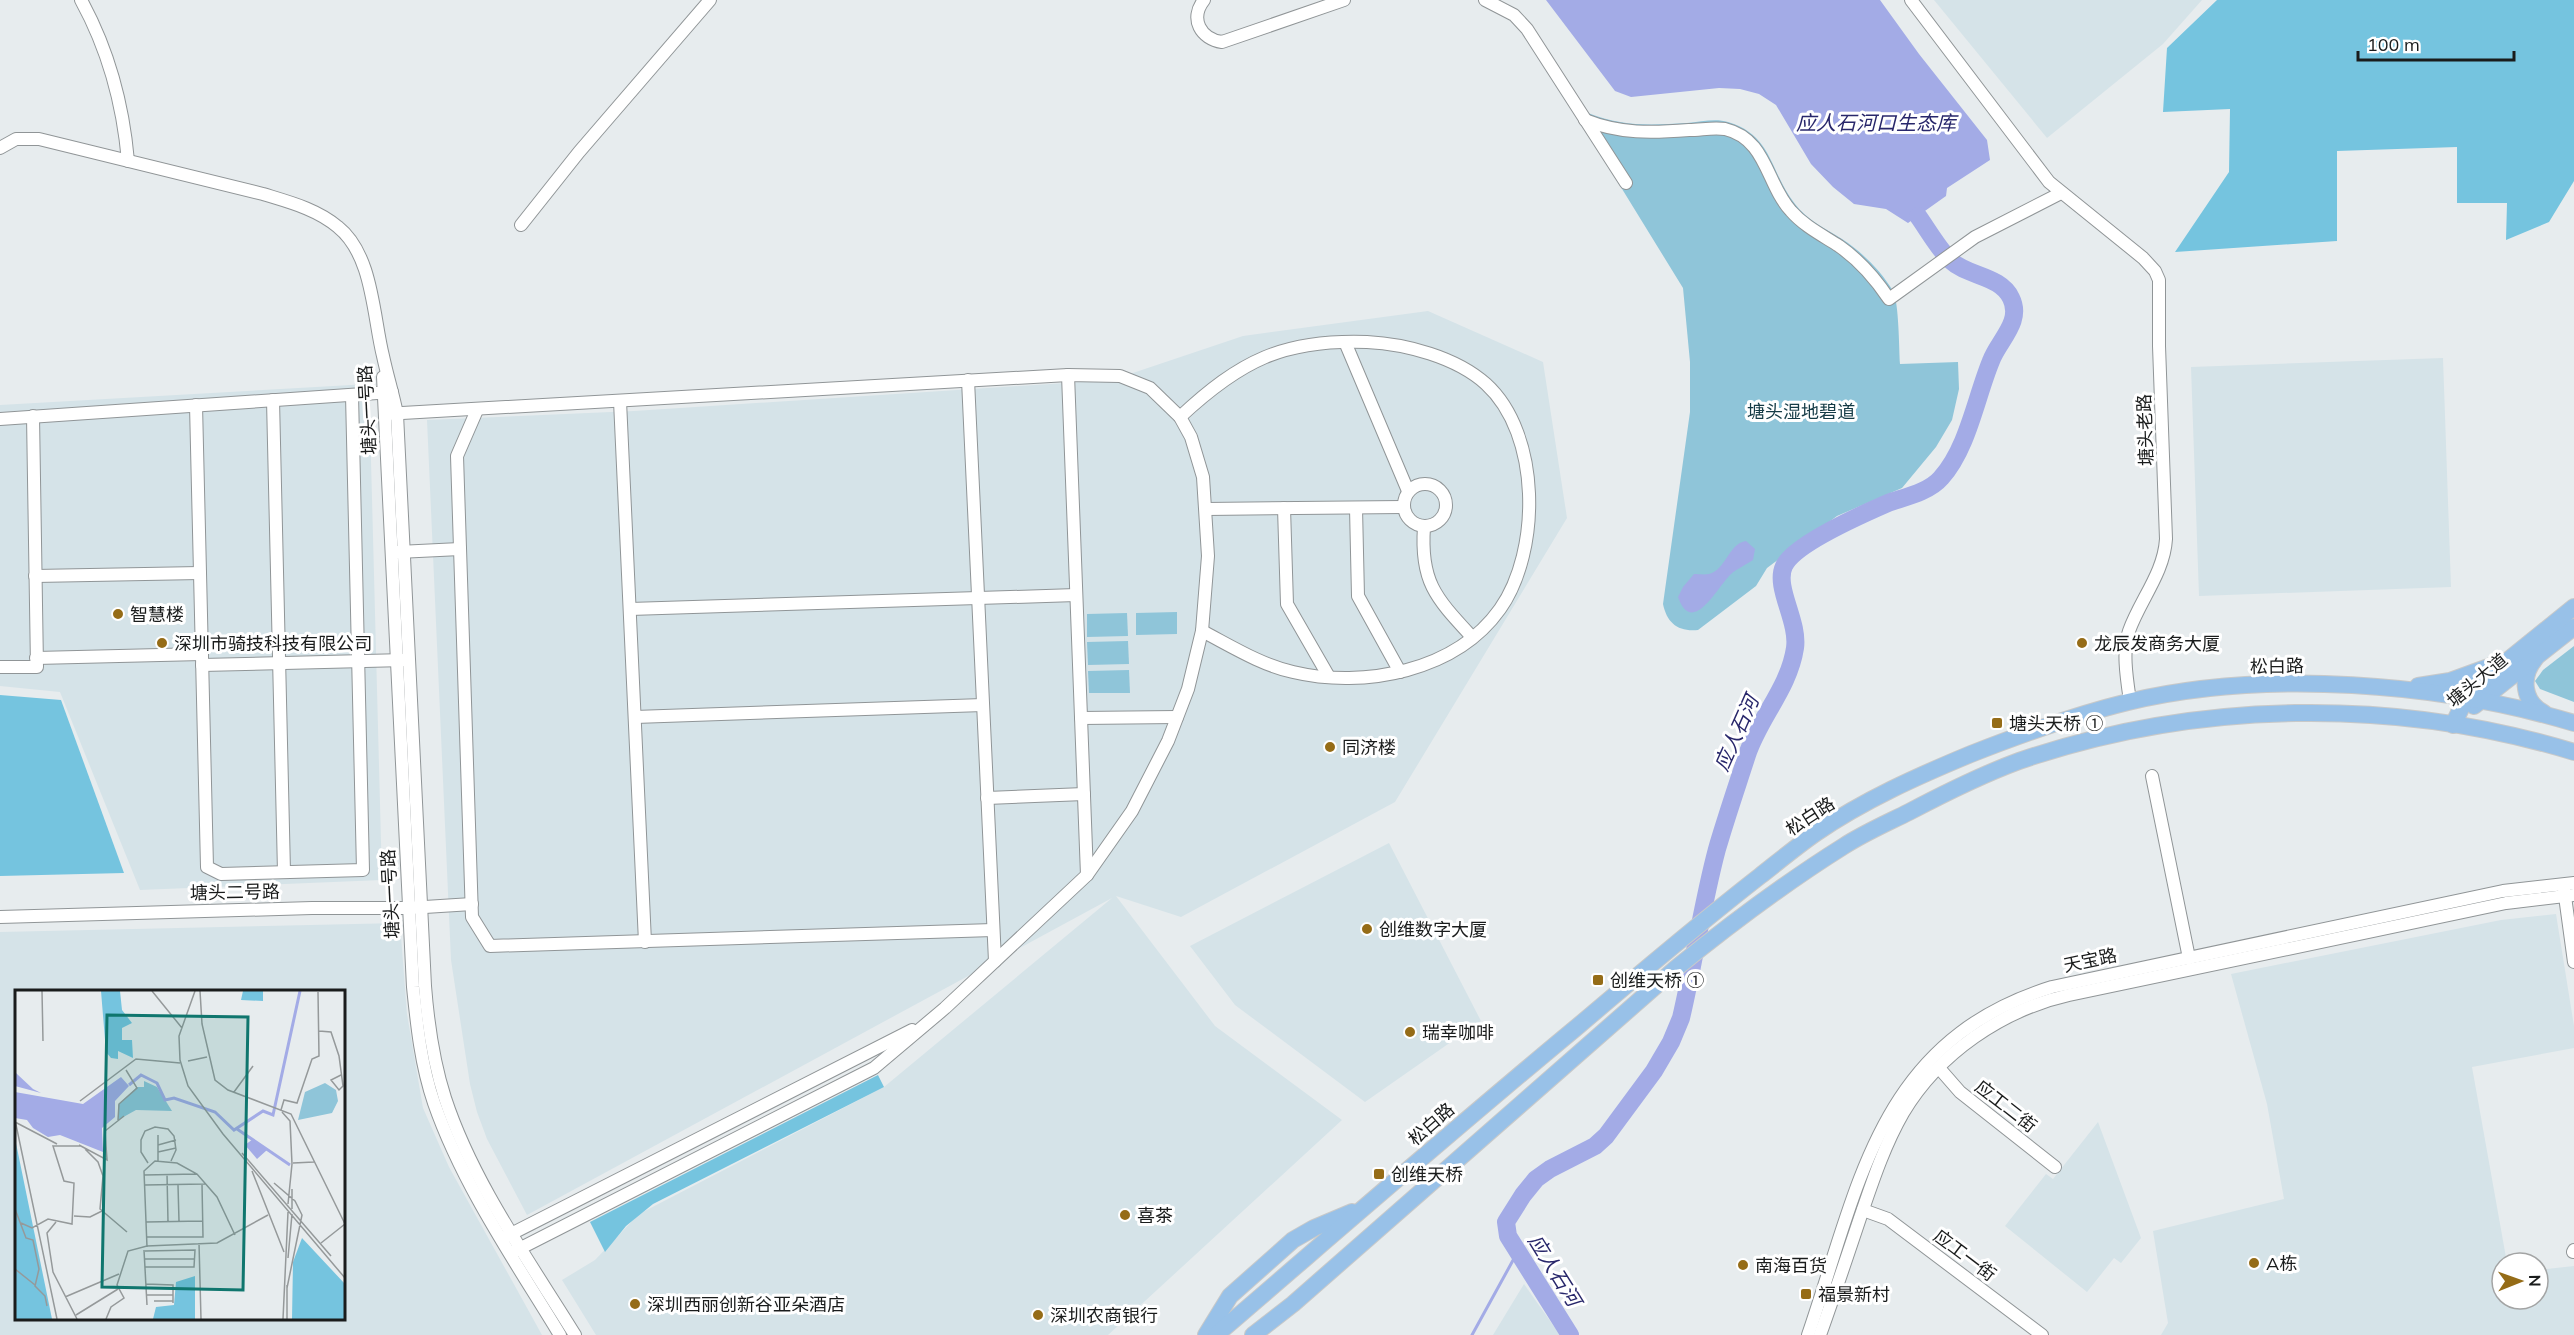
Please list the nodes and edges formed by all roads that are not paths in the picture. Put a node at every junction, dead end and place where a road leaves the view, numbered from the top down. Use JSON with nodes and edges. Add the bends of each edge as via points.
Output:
{"nodes":[{"id":1,"x":81,"y":0,"type":"edge"},
{"id":2,"x":710,"y":0,"type":"edge"},
{"id":3,"x":1204,"y":0,"type":"edge"},
{"id":4,"x":1344,"y":0,"type":"edge"},
{"id":5,"x":1485,"y":0,"type":"edge"},
{"id":6,"x":1911,"y":0,"type":"edge"},
{"id":7,"x":1586,"y":120,"type":"junction"},
{"id":8,"x":0,"y":148,"type":"edge"},
{"id":9,"x":128,"y":161,"type":"junction"},
{"id":10,"x":1626,"y":183,"type":"dead end"},
{"id":11,"x":2061,"y":194,"type":"junction"},
{"id":12,"x":521,"y":225,"type":"dead end"},
{"id":13,"x":1345,"y":342,"type":"junction"},
{"id":14,"x":1068,"y":375,"type":"junction"},
{"id":15,"x":969,"y":381,"type":"junction"},
{"id":16,"x":389,"y":392,"type":"junction"},
{"id":17,"x":352,"y":395,"type":"junction"},
{"id":18,"x":273,"y":400,"type":"junction"},
{"id":19,"x":620,"y":401,"type":"junction"},
{"id":20,"x":196,"y":405,"type":"junction"},
{"id":21,"x":477,"y":410,"type":"junction"},
{"id":22,"x":391,"y":414,"type":"junction"},
{"id":23,"x":33,"y":416,"type":"junction"},
{"id":24,"x":1180,"y":417,"type":"junction"},
{"id":25,"x":0,"y":419,"type":"edge"},
{"id":26,"x":1408,"y":491,"type":"junction"},
{"id":27,"x":1403,"y":507,"type":"junction"},
{"id":28,"x":1284,"y":508,"type":"junction"},
{"id":29,"x":1356,"y":508,"type":"junction"},
{"id":30,"x":1206,"y":509,"type":"junction"},
{"id":31,"x":1424,"y":527,"type":"junction"},
{"id":32,"x":460,"y":549,"type":"junction"},
{"id":33,"x":398,"y":552,"type":"junction"},
{"id":34,"x":200,"y":573,"type":"junction"},
{"id":35,"x":35,"y":576,"type":"junction"},
{"id":36,"x":1076,"y":595,"type":"junction"},
{"id":37,"x":978,"y":597,"type":"junction"},
{"id":38,"x":2574,"y":607,"type":"edge"},
{"id":39,"x":630,"y":609,"type":"junction"},
{"id":40,"x":2574,"y":627,"type":"edge"},
{"id":41,"x":1202,"y":631,"type":"junction"},
{"id":42,"x":1472,"y":637,"type":"junction"},
{"id":43,"x":2539,"y":654,"type":"junction"},
{"id":44,"x":2511,"y":657,"type":"junction"},
{"id":45,"x":36,"y":658,"type":"junction"},
{"id":46,"x":202,"y":659,"type":"junction"},
{"id":47,"x":403,"y":660,"type":"junction"},
{"id":48,"x":358,"y":661,"type":"junction"},
{"id":49,"x":279,"y":663,"type":"junction"},
{"id":50,"x":0,"y":667,"type":"edge"},
{"id":51,"x":1400,"y":672,"type":"junction"},
{"id":52,"x":1329,"y":677,"type":"junction"},
{"id":53,"x":2384,"y":688,"type":"junction"},
{"id":54,"x":2472,"y":700,"type":"junction"},
{"id":55,"x":2130,"y":701,"type":"junction"},
{"id":56,"x":983,"y":705,"type":"junction"},
{"id":57,"x":2550,"y":716,"type":"junction"},
{"id":58,"x":635,"y":717,"type":"junction"},
{"id":59,"x":1177,"y":717,"type":"junction"},
{"id":60,"x":1081,"y":718,"type":"junction"},
{"id":61,"x":2571,"y":722,"type":"edge"},
{"id":62,"x":2453,"y":724,"type":"junction"},
{"id":63,"x":2567,"y":750,"type":"edge"},
{"id":64,"x":2152,"y":776,"type":"dead end"},
{"id":65,"x":1084,"y":794,"type":"junction"},
{"id":66,"x":987,"y":798,"type":"junction"},
{"id":67,"x":284,"y":872,"type":"junction"},
{"id":68,"x":1087,"y":874,"type":"junction"},
{"id":69,"x":2569,"y":889,"type":"edge"},
{"id":70,"x":472,"y":904,"type":"junction"},
{"id":71,"x":415,"y":907,"type":"junction"},
{"id":72,"x":0,"y":917,"type":"edge"},
{"id":73,"x":993,"y":930,"type":"junction"},
{"id":74,"x":645,"y":942,"type":"junction"},
{"id":75,"x":2189,"y":958,"type":"junction"},
{"id":76,"x":994,"y":961,"type":"junction"},
{"id":77,"x":2574,"y":962,"type":"edge"},
{"id":78,"x":929,"y":1022,"type":"junction"},
{"id":79,"x":1939,"y":1068,"type":"junction"},
{"id":80,"x":2055,"y":1167,"type":"dead end"},
{"id":81,"x":1366,"y":1206,"type":"junction"},
{"id":82,"x":1863,"y":1210,"type":"junction"},
{"id":83,"x":507,"y":1236,"type":"junction"},
{"id":84,"x":516,"y":1250,"type":"junction"},
{"id":85,"x":1293,"y":1304,"type":"junction"},
{"id":86,"x":560,"y":1335,"type":"edge"},
{"id":87,"x":575,"y":1335,"type":"edge"},
{"id":88,"x":1206,"y":1335,"type":"edge"},
{"id":89,"x":1216,"y":1335,"type":"edge"},
{"id":90,"x":1253,"y":1335,"type":"edge"},
{"id":91,"x":1268,"y":1335,"type":"edge"},
{"id":92,"x":1808,"y":1335,"type":"edge"},
{"id":93,"x":1820,"y":1335,"type":"edge"},
{"id":94,"x":2042,"y":1335,"type":"edge"}],
"edges":[{"from":1,"to":9,"type":"street","via":[[113,75]]},
{"from":2,"to":12,"type":"street"},
{"from":3,"to":4,"type":"street","via":[[1198,10],[1199,29],[1213,41],[1222,42]]},
{"from":5,"to":7,"type":"street","via":[[1514,15],[1527,30]]},
{"from":6,"to":11,"type":"street","name":"塘头老路"},
{"from":7,"to":10,"type":"street"},
{"from":7,"to":11,"type":"street","via":[[1626,132],[1711,128],[1736,133],[1757,149],[1777,193],[1790,211],[1854,258],[1889,299],[1975,237]]},
{"from":8,"to":9,"type":"street","name":"塘头一号路","via":[[16,139],[28,138]]},
{"from":9,"to":16,"type":"street","name":"塘头一号路","via":[[274,197],[320,214],[339,228],[351,241],[370,289]]},
{"from":11,"to":55,"type":"street","name":"塘头老路","via":[[2143,258],[2159,280],[2166,539],[2163,559],[2127,639]]},
{"from":13,"to":24,"type":"street","via":[[1292,347],[1252,362],[1222,380]]},
{"from":13,"to":26,"type":"street"},
{"from":13,"to":42,"type":"street","via":[[1397,345],[1456,365],[1485,383],[1507,410],[1515,428],[1529,493],[1522,557],[1500,608]]},
{"from":14,"to":15,"type":"street"},
{"from":14,"to":24,"type":"street","via":[[1106,374],[1135,380],[1150,388]]},
{"from":14,"to":36,"type":"street"},
{"from":15,"to":19,"type":"street"},
{"from":15,"to":37,"type":"street"},
{"from":16,"to":17,"type":"street"},
{"from":16,"to":22,"type":"street","name":"塘头一号路"},
{"from":17,"to":18,"type":"street"},
{"from":17,"to":48,"type":"street"},
{"from":18,"to":20,"type":"street"},
{"from":18,"to":49,"type":"street"},
{"from":19,"to":21,"type":"street"},
{"from":19,"to":39,"type":"street"},
{"from":20,"to":23,"type":"street"},
{"from":20,"to":34,"type":"street"},
{"from":21,"to":22,"type":"street"},
{"from":21,"to":32,"type":"street","via":[[457,456]]},
{"from":22,"to":33,"type":"street","name":"塘头一号路"},
{"from":23,"to":25,"type":"street"},
{"from":23,"to":35,"type":"street"},
{"from":24,"to":30,"type":"street","via":[[1197,455]]},
{"from":26,"to":27,"type":"street"},
{"from":26,"to":31,"type":"street","via":[[1425,483],[1441,490],[1445,499],[1443,517]]},
{"from":27,"to":29,"type":"street"},
{"from":27,"to":31,"type":"street","via":[[1411,522]]},
{"from":28,"to":29,"type":"street"},
{"from":28,"to":30,"type":"street"},
{"from":28,"to":52,"type":"street","via":[[1287,604]]},
{"from":29,"to":51,"type":"street","via":[[1358,596]]},
{"from":30,"to":41,"type":"street","via":[[1208,581]]},
{"from":31,"to":42,"type":"street","via":[[1423,562],[1433,590]]},
{"from":32,"to":33,"type":"street"},
{"from":32,"to":70,"type":"street"},
{"from":33,"to":47,"type":"street","name":"塘头一号路"},
{"from":34,"to":35,"type":"street"},
{"from":34,"to":46,"type":"street"},
{"from":35,"to":45,"type":"street"},
{"from":36,"to":37,"type":"street"},
{"from":36,"to":60,"type":"street"},
{"from":37,"to":39,"type":"street"},
{"from":37,"to":56,"type":"street"},
{"from":38,"to":44,"type":"main road","name":"塘头大道"},
{"from":39,"to":58,"type":"street"},
{"from":40,"to":43,"type":"main road","name":"塘头大道"},
{"from":41,"to":52,"type":"street","via":[[1277,668]]},
{"from":41,"to":59,"type":"street"},
{"from":42,"to":51,"type":"street","via":[[1441,658]]},
{"from":43,"to":54,"type":"main road","name":"塘头大道"},
{"from":43,"to":57,"type":"main road","via":[[2526,674],[2525,685],[2532,704]]},
{"from":44,"to":53,"type":"main road","via":[[2450,681]]},
{"from":44,"to":54,"type":"main road","name":"塘头大道","via":[[2475,687]]},
{"from":45,"to":46,"type":"street"},
{"from":45,"to":50,"type":"street","via":[[37,667]]},
{"from":46,"to":49,"type":"street"},
{"from":46,"to":67,"type":"street","via":[[207,867],[221,874]]},
{"from":47,"to":48,"type":"street"},
{"from":47,"to":71,"type":"street","name":"塘头一号路"},
{"from":48,"to":49,"type":"street"},
{"from":48,"to":67,"type":"street","via":[[363,870]]},
{"from":49,"to":67,"type":"street"},
{"from":51,"to":52,"type":"street"},
{"from":53,"to":54,"type":"main road","name":"松白路"},
{"from":53,"to":55,"type":"main road","name":"松白路","via":[[2239,686]]},
{"from":54,"to":57,"type":"main road","name":"松白路"},
{"from":54,"to":62,"type":"main road","name":"塘头大道"},
{"from":55,"to":81,"type":"main road","name":"松白路","via":[[2004,741],[1914,777],[1817,832],[1679,940]]},
{"from":56,"to":58,"type":"street"},
{"from":56,"to":66,"type":"street"},
{"from":57,"to":61,"type":"main road","name":"松白路"},
{"from":58,"to":74,"type":"street"},
{"from":59,"to":60,"type":"street"},
{"from":59,"to":68,"type":"street","via":[[1145,788]]},
{"from":60,"to":65,"type":"street"},
{"from":61,"to":63,"type":"main road","via":[[2558,722],[2551,730],[2553,743]]},
{"from":62,"to":63,"type":"main road"},
{"from":62,"to":85,"type":"main road","via":[[2364,715],[2247,714],[2185,721],[2070,746],[2018,761],[1962,784],[1845,845],[1730,925]]},
{"from":64,"to":75,"type":"street"},
{"from":65,"to":66,"type":"street"},
{"from":65,"to":68,"type":"street"},
{"from":66,"to":73,"type":"street"},
{"from":68,"to":76,"type":"street"},
{"from":69,"to":75,"type":"street","name":"天宝路","via":[[2503,891]]},
{"from":69,"to":77,"type":"street"},
{"from":69,"to":79,"type":"street","name":"天宝路","via":[[2042,1001],[1981,1032]]},
{"from":70,"to":71,"type":"street","name":"塘头二号路"},
{"from":70,"to":74,"type":"street","via":[[472,917],[490,946]]},
{"from":71,"to":72,"type":"street","name":"塘头二号路"},
{"from":71,"to":83,"type":"street","name":"塘头一号路","via":[[429,1029],[439,1076],[468,1155]]},
{"from":73,"to":74,"type":"street"},
{"from":73,"to":76,"type":"street"},
{"from":75,"to":92,"type":"street","name":"天宝路","via":[[2026,995],[1978,1020],[1921,1068],[1880,1129]]},
{"from":76,"to":78,"type":"street"},
{"from":78,"to":83,"type":"street"},
{"from":78,"to":84,"type":"street","via":[[874,1068]]},
{"from":79,"to":80,"type":"street","name":"应工二街","via":[[1960,1092]]},
{"from":79,"to":82,"type":"street","name":"天宝路","via":[[1903,1112]]},
{"from":81,"to":88,"type":"main road","via":[[1293,1240],[1230,1296]]},
{"from":81,"to":89,"type":"main road","name":"松白路"},
{"from":82,"to":93,"type":"street","name":"天宝路"},
{"from":82,"to":94,"type":"street","name":"应工一街","via":[[1888,1219]]},
{"from":83,"to":84,"type":"street","name":"塘头一号路"},
{"from":84,"to":86,"type":"street","name":"塘头一号路"},
{"from":84,"to":87,"type":"street","name":"塘头一号路"},
{"from":85,"to":90,"type":"main road"},
{"from":85,"to":91,"type":"main road"}]}
